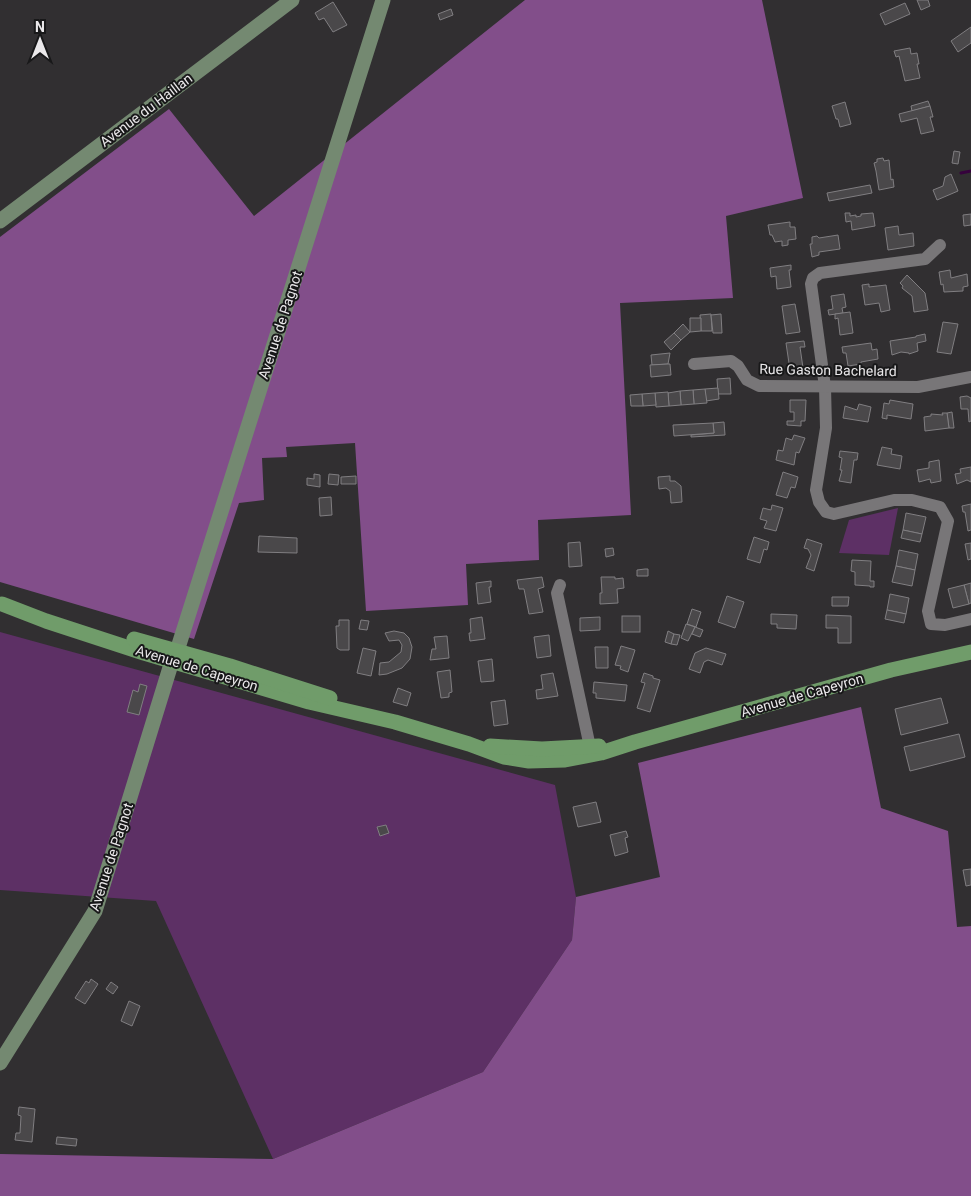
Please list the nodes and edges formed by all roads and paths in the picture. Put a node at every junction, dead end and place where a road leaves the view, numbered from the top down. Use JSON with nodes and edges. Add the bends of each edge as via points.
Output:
{"nodes":[{"id":1,"x":292,"y":0,"type":"edge"},
{"id":2,"x":383,"y":0,"type":"edge"},
{"id":3,"x":0,"y":221,"type":"edge"},
{"id":4,"x":940,"y":245,"type":"dead end"},
{"id":5,"x":694,"y":364,"type":"dead end"},
{"id":6,"x":971,"y":377,"type":"edge"},
{"id":7,"x":825,"y":387,"type":"junction"},
{"id":8,"x":560,"y":585,"type":"dead end"},
{"id":9,"x":1,"y":603,"type":"edge"},
{"id":10,"x":971,"y":619,"type":"edge"},
{"id":11,"x":971,"y":652,"type":"edge"},
{"id":12,"x":175,"y":656,"type":"junction"},
{"id":13,"x":634,"y":742,"type":"junction"},
{"id":14,"x":469,"y":744,"type":"junction"},
{"id":15,"x":590,"y":747,"type":"junction"},
{"id":16,"x":0,"y":1063,"type":"edge"}],
"edges":[{"from":1,"to":3,"type":"street","name":"Avenue du Haillan"},
{"from":2,"to":12,"type":"street","name":"Avenue de Pagnot"},
{"from":4,"to":7,"type":"street","via":[[925,259],[820,273],[813,278],[811,284]]},
{"from":5,"to":7,"type":"street","name":"Rue Gaston Bachelard","via":[[731,361],[747,380],[759,386]]},
{"from":6,"to":7,"type":"street","name":"Rue Gaston Bachelard","via":[[918,387]]},
{"from":7,"to":10,"type":"street","via":[[826,428],[816,490],[819,502],[826,512],[834,514],[894,500],[912,500],[940,507],[948,521],[928,611],[932,624],[944,625]]},
{"from":8,"to":15,"type":"street","via":[[557,593]]},
{"from":9,"to":12,"type":"main road","name":"Avenue de Capeyron"},
{"from":11,"to":13,"type":"main road","name":"Avenue de Capeyron","via":[[881,672]]},
{"from":12,"to":14,"type":"main road","name":"Avenue de Capeyron","via":[[312,692]]},
{"from":12,"to":16,"type":"street","name":"Avenue de Pagnot","via":[[95,911]]},
{"from":13,"to":14,"type":"main road","name":"Avenue de Capeyron","via":[[583,757],[542,761],[504,757]]},
{"from":13,"to":15,"type":"main road","name":"Avenue de Capeyron"},
{"from":14,"to":15,"type":"main road","name":"Avenue de Capeyron"}]}
